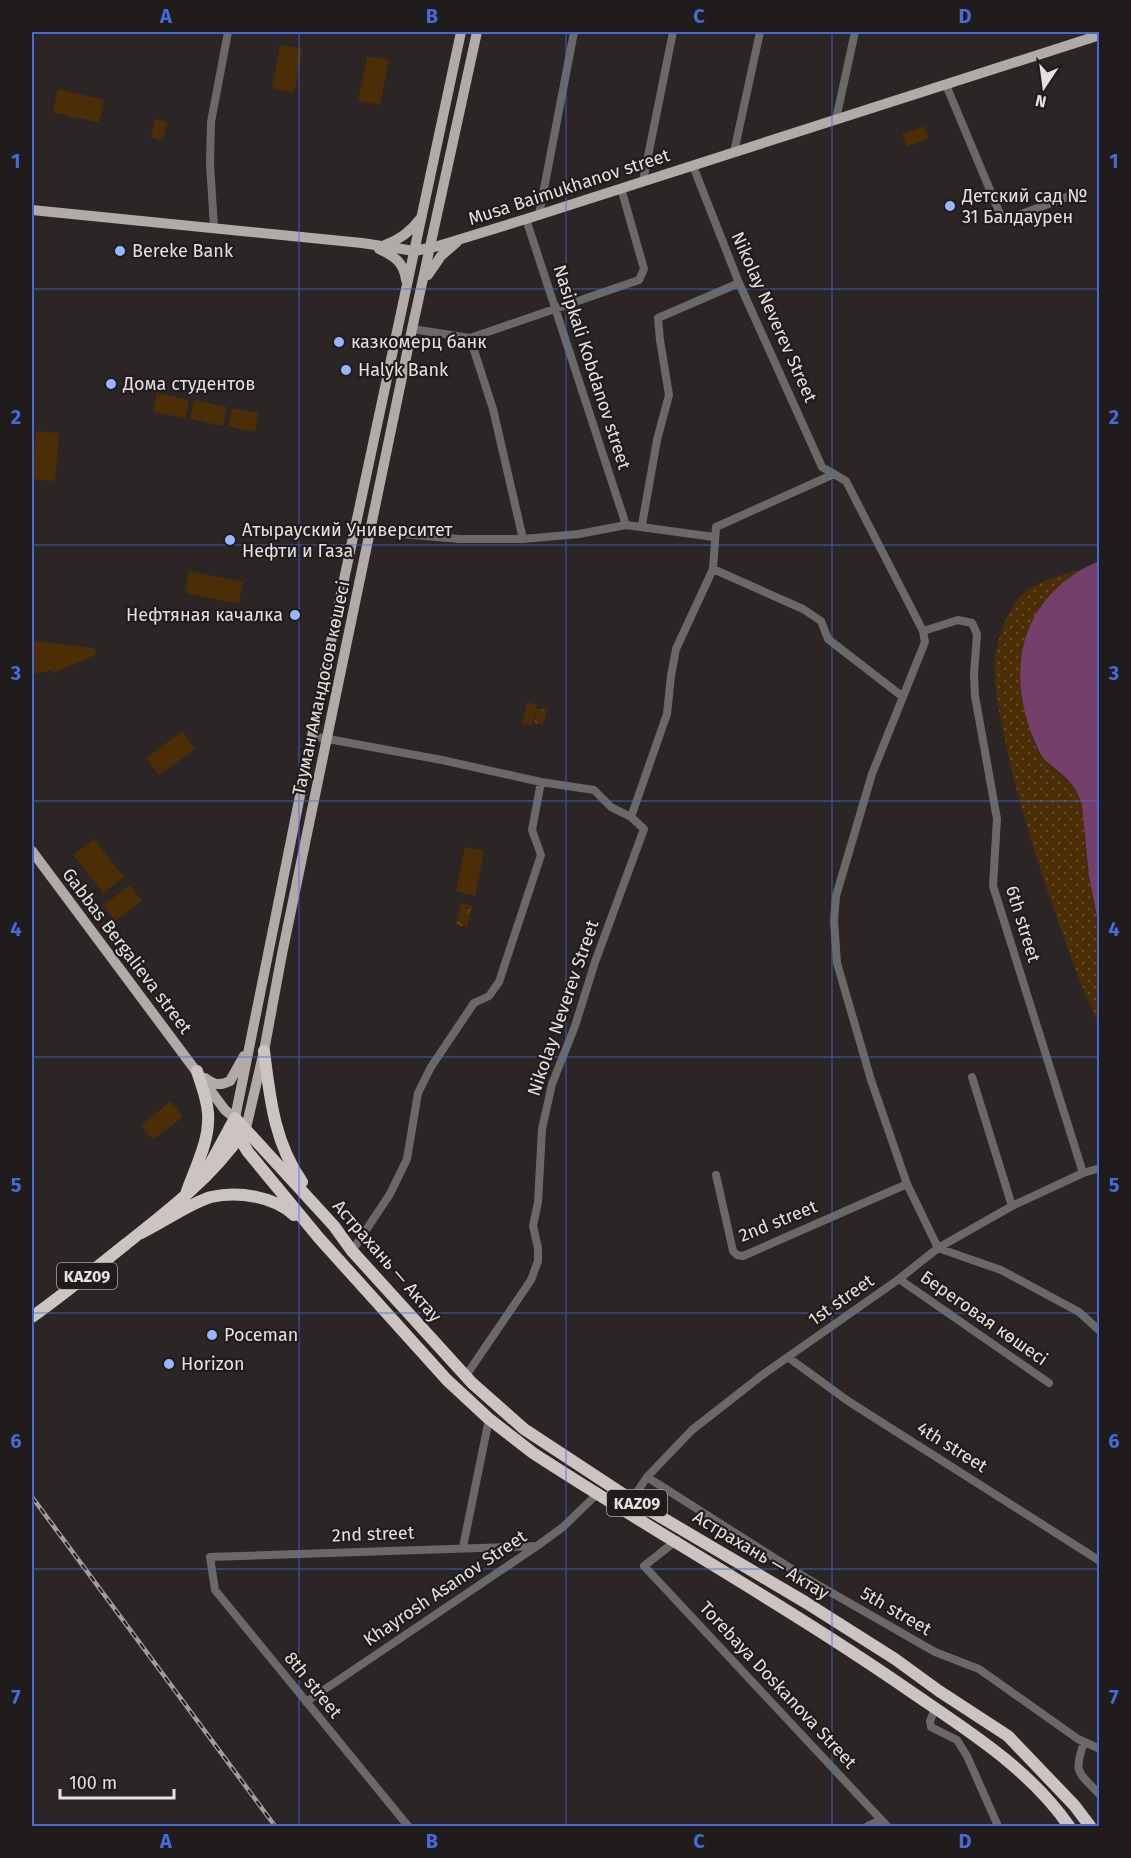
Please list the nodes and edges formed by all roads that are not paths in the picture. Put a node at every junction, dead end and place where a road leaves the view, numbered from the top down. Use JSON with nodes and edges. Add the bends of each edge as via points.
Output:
{"nodes":[{"id":1,"x":228,"y":32,"type":"edge"},
{"id":2,"x":461,"y":32,"type":"edge"},
{"id":3,"x":477,"y":32,"type":"edge"},
{"id":4,"x":574,"y":32,"type":"edge"},
{"id":5,"x":673,"y":32,"type":"edge"},
{"id":6,"x":760,"y":32,"type":"edge"},
{"id":7,"x":855,"y":32,"type":"edge"},
{"id":8,"x":1100,"y":35,"type":"edge"},
{"id":9,"x":946,"y":85,"type":"junction"},
{"id":10,"x":836,"y":119,"type":"junction"},
{"id":11,"x":734,"y":152,"type":"junction"},
{"id":12,"x":693,"y":166,"type":"junction"},
{"id":13,"x":643,"y":181,"type":"junction"},
{"id":14,"x":621,"y":188,"type":"junction"},
{"id":15,"x":1075,"y":194,"type":"dead end"},
{"id":16,"x":32,"y":210,"type":"edge"},
{"id":17,"x":539,"y":215,"type":"junction"},
{"id":18,"x":421,"y":218,"type":"junction"},
{"id":19,"x":526,"y":219,"type":"junction"},
{"id":20,"x":437,"y":221,"type":"junction"},
{"id":21,"x":214,"y":228,"type":"junction"},
{"id":22,"x":458,"y":240,"type":"junction"},
{"id":23,"x":371,"y":244,"type":"junction"},
{"id":24,"x":385,"y":246,"type":"junction"},
{"id":25,"x":431,"y":247,"type":"junction"},
{"id":26,"x":415,"y":250,"type":"junction"},
{"id":27,"x":423,"y":283,"type":"junction"},
{"id":28,"x":739,"y":283,"type":"junction"},
{"id":29,"x":407,"y":285,"type":"junction"},
{"id":30,"x":555,"y":308,"type":"junction"},
{"id":31,"x":412,"y":329,"type":"junction"},
{"id":32,"x":470,"y":338,"type":"junction"},
{"id":33,"x":834,"y":474,"type":"junction"},
{"id":34,"x":626,"y":525,"type":"junction"},
{"id":35,"x":642,"y":525,"type":"junction"},
{"id":36,"x":355,"y":530,"type":"junction"},
{"id":37,"x":371,"y":532,"type":"junction"},
{"id":38,"x":714,"y":537,"type":"junction"},
{"id":39,"x":523,"y":539,"type":"junction"},
{"id":40,"x":713,"y":569,"type":"junction"},
{"id":41,"x":922,"y":631,"type":"junction"},
{"id":42,"x":903,"y":697,"type":"junction"},
{"id":43,"x":312,"y":736,"type":"junction"},
{"id":44,"x":326,"y":739,"type":"junction"},
{"id":45,"x":541,"y":782,"type":"junction"},
{"id":46,"x":631,"y":817,"type":"junction"},
{"id":47,"x":32,"y":851,"type":"edge"},
{"id":48,"x":249,"y":1048,"type":"junction"},
{"id":49,"x":264,"y":1051,"type":"junction"},
{"id":50,"x":196,"y":1071,"type":"junction"},
{"id":51,"x":972,"y":1077,"type":"dead end"},
{"id":52,"x":231,"y":1119,"type":"junction"},
{"id":53,"x":242,"y":1133,"type":"junction"},
{"id":54,"x":1100,"y":1168,"type":"edge"},
{"id":55,"x":1083,"y":1173,"type":"junction"},
{"id":56,"x":716,"y":1175,"type":"dead end"},
{"id":57,"x":202,"y":1179,"type":"junction"},
{"id":58,"x":907,"y":1184,"type":"junction"},
{"id":59,"x":186,"y":1195,"type":"junction"},
{"id":60,"x":1012,"y":1206,"type":"junction"},
{"id":61,"x":334,"y":1226,"type":"junction"},
{"id":62,"x":141,"y":1233,"type":"junction"},
{"id":63,"x":319,"y":1238,"type":"junction"},
{"id":64,"x":938,"y":1248,"type":"junction"},
{"id":65,"x":352,"y":1251,"type":"junction"},
{"id":66,"x":899,"y":1280,"type":"junction"},
{"id":67,"x":32,"y":1317,"type":"edge"},
{"id":68,"x":1100,"y":1330,"type":"edge"},
{"id":69,"x":789,"y":1358,"type":"junction"},
{"id":70,"x":465,"y":1377,"type":"junction"},
{"id":71,"x":1049,"y":1383,"type":"dead end"},
{"id":72,"x":489,"y":1419,"type":"junction"},
{"id":73,"x":647,"y":1477,"type":"junction"},
{"id":74,"x":597,"y":1494,"type":"junction"},
{"id":75,"x":628,"y":1505,"type":"junction"},
{"id":76,"x":687,"y":1532,"type":"junction"},
{"id":77,"x":675,"y":1542,"type":"junction"},
{"id":78,"x":537,"y":1546,"type":"junction"},
{"id":79,"x":463,"y":1547,"type":"junction"},
{"id":80,"x":210,"y":1557,"type":"joint"},
{"id":81,"x":1100,"y":1561,"type":"edge"},
{"id":82,"x":306,"y":1702,"type":"junction"},
{"id":83,"x":935,"y":1708,"type":"junction"},
{"id":84,"x":1084,"y":1742,"type":"junction"},
{"id":85,"x":1100,"y":1749,"type":"edge"},
{"id":86,"x":1100,"y":1795,"type":"edge"},
{"id":87,"x":884,"y":1823,"type":"edge"},
{"id":88,"x":408,"y":1827,"type":"edge"},
{"id":89,"x":868,"y":1827,"type":"edge"},
{"id":90,"x":998,"y":1827,"type":"edge"},
{"id":91,"x":1069,"y":1827,"type":"edge"},
{"id":92,"x":1090,"y":1827,"type":"edge"}],
"edges":[{"from":1,"to":21,"type":"street","via":[[210,122]]},
{"from":2,"to":18,"type":"main road","name":"Тауман Амандосов көшесі"},
{"from":3,"to":20,"type":"main road","name":"Тауман Амандосов көшесі"},
{"from":4,"to":17,"type":"street"},
{"from":5,"to":13,"type":"street"},
{"from":6,"to":11,"type":"street"},
{"from":7,"to":10,"type":"street"},
{"from":8,"to":9,"type":"main road","name":"Musa Baimukhanov street"},
{"from":9,"to":10,"type":"main road","name":"Musa Baimukhanov street"},
{"from":9,"to":15,"type":"street","via":[[1003,221]]},
{"from":10,"to":11,"type":"main road","name":"Musa Baimukhanov street"},
{"from":11,"to":12,"type":"main road","name":"Musa Baimukhanov street"},
{"from":12,"to":13,"type":"main road","name":"Musa Baimukhanov street"},
{"from":12,"to":28,"type":"street","name":"Nikolay Neverev Street"},
{"from":13,"to":14,"type":"main road","name":"Musa Baimukhanov street"},
{"from":14,"to":17,"type":"main road","name":"Musa Baimukhanov street"},
{"from":14,"to":30,"type":"street","via":[[643,274],[639,280]]},
{"from":16,"to":21,"type":"main road","name":"Musa Baimukhanov street"},
{"from":17,"to":19,"type":"main road","name":"Musa Baimukhanov street"},
{"from":18,"to":24,"type":"main road"},
{"from":18,"to":26,"type":"main road","name":"Тауман Амандосов көшесі"},
{"from":19,"to":22,"type":"main road","name":"Musa Baimukhanov street"},
{"from":19,"to":30,"type":"street","name":"Nasipkali Kobdanov street"},
{"from":20,"to":22,"type":"main road","via":[[439,232]]},
{"from":20,"to":25,"type":"main road","name":"Тауман Амандосов көшесі"},
{"from":21,"to":23,"type":"main road","name":"Musa Baimukhanov street"},
{"from":22,"to":25,"type":"main road","name":"Musa Baimukhanov street"},
{"from":22,"to":27,"type":"main road","via":[[441,256]]},
{"from":23,"to":24,"type":"main road","name":"Musa Baimukhanov street"},
{"from":23,"to":29,"type":"main road","via":[[403,265]]},
{"from":24,"to":26,"type":"main road","name":"Musa Baimukhanov street"},
{"from":25,"to":26,"type":"main road","name":"Musa Baimukhanov street"},
{"from":25,"to":27,"type":"main road","name":"Тауман Амандосов көшесі"},
{"from":26,"to":29,"type":"main road","name":"Тауман Амандосов көшесі"},
{"from":27,"to":31,"type":"main road","name":"Тауман Амандосов көшесі"},
{"from":28,"to":33,"type":"street","name":"Nikolay Neverev Street","via":[[822,467]]},
{"from":28,"to":35,"type":"street","via":[[658,318],[669,395]]},
{"from":29,"to":36,"type":"main road","name":"Тауман Амандосов көшесі"},
{"from":30,"to":32,"type":"street"},
{"from":30,"to":34,"type":"street","name":"Nasipkali Kobdanov street"},
{"from":31,"to":32,"type":"street"},
{"from":31,"to":37,"type":"main road","name":"Тауман Амандосов көшесі"},
{"from":32,"to":39,"type":"street","via":[[493,408]]},
{"from":33,"to":38,"type":"street","via":[[717,525]]},
{"from":33,"to":41,"type":"street","name":"Nikolay Neverev Street","via":[[846,481]]},
{"from":34,"to":35,"type":"street"},
{"from":34,"to":39,"type":"street"},
{"from":35,"to":38,"type":"street"},
{"from":36,"to":37,"type":"street"},
{"from":36,"to":43,"type":"main road","name":"Тауман Амандосов көшесі"},
{"from":37,"to":39,"type":"street","via":[[460,540]]},
{"from":37,"to":44,"type":"main road","name":"Тауман Амандосов көшесі"},
{"from":38,"to":40,"type":"street"},
{"from":40,"to":42,"type":"street","via":[[803,609],[821,621],[828,639]]},
{"from":40,"to":46,"type":"street","via":[[676,649],[667,714]]},
{"from":41,"to":42,"type":"street","via":[[923,652]]},
{"from":41,"to":55,"type":"street","name":"6th street","via":[[958,620],[972,623],[977,634],[975,696],[998,819],[993,886]]},
{"from":42,"to":58,"type":"street","via":[[872,774],[837,896],[834,920],[837,963]]},
{"from":43,"to":44,"type":"street"},
{"from":43,"to":48,"type":"main road","name":"Тауман Амандосов көшесі"},
{"from":44,"to":45,"type":"street"},
{"from":44,"to":49,"type":"main road","name":"Тауман Амандосов көшесі"},
{"from":45,"to":46,"type":"street","via":[[594,790],[611,807]]},
{"from":45,"to":65,"type":"street","via":[[532,830],[541,855],[499,982],[489,996],[474,1003],[430,1067],[418,1093],[407,1159],[390,1194]]},
{"from":46,"to":70,"type":"street","name":"Nikolay Neverev Street","via":[[644,829],[552,1084],[542,1129],[533,1226],[538,1261],[531,1280]]},
{"from":47,"to":50,"type":"main road","name":"Gabbas Bergalieva street"},
{"from":48,"to":50,"type":"main road","via":[[225,1084],[212,1083]]},
{"from":48,"to":52,"type":"main road","name":"Тауман Амандосов көшесі"},
{"from":49,"to":53,"type":"main road","name":"Тауман Амандосов көшесі"},
{"from":49,"to":61,"type":"highway","via":[[274,1122],[285,1151]]},
{"from":50,"to":52,"type":"main road","name":"Gabbas Bergalieva street"},
{"from":50,"to":59,"type":"highway","via":[[208,1124]]},
{"from":51,"to":60,"type":"street"},
{"from":52,"to":53,"type":"highway","name":"Астрахань — Актау","number":"KAZ09"},
{"from":52,"to":57,"type":"highway","number":"KAZ09"},
{"from":53,"to":57,"type":"highway","number":"KAZ09"},
{"from":53,"to":61,"type":"highway","name":"Астрахань — Актау","number":"KAZ09"},
{"from":53,"to":63,"type":"highway","name":"Астрахань — Актау","number":"KAZ09"},
{"from":54,"to":55,"type":"street","name":"1st street"},
{"from":55,"to":60,"type":"street","name":"1st street"},
{"from":56,"to":58,"type":"street","name":"2nd street","via":[[733,1251],[743,1256]]},
{"from":57,"to":59,"type":"highway","number":"KAZ09"},
{"from":58,"to":64,"type":"street"},
{"from":59,"to":62,"type":"highway","number":"KAZ09"},
{"from":60,"to":64,"type":"street","name":"1st street"},
{"from":61,"to":63,"type":"highway"},
{"from":61,"to":65,"type":"highway","name":"Астрахань — Актау","number":"KAZ09"},
{"from":62,"to":63,"type":"highway","via":[[210,1198],[237,1195],[253,1196],[287,1209]]},
{"from":62,"to":67,"type":"highway","number":"KAZ09"},
{"from":63,"to":72,"type":"highway","name":"Астрахань — Актау","number":"KAZ09","via":[[447,1380]]},
{"from":64,"to":66,"type":"street","name":"1st street"},
{"from":64,"to":68,"type":"street","via":[[1001,1270],[1079,1312]]},
{"from":65,"to":70,"type":"highway","name":"Астрахань — Актау","number":"KAZ09"},
{"from":66,"to":69,"type":"street","name":"1st street"},
{"from":66,"to":71,"type":"street","name":"Береговая көшесі"},
{"from":69,"to":73,"type":"street","name":"1st street","via":[[692,1430]]},
{"from":69,"to":81,"type":"street","name":"4th street","via":[[848,1401]]},
{"from":70,"to":75,"type":"highway","name":"Астрахань — Актау","number":"KAZ09","via":[[524,1429]]},
{"from":72,"to":74,"type":"highway","name":"Астрахань — Актау","number":"KAZ09"},
{"from":72,"to":79,"type":"street"},
{"from":73,"to":75,"type":"street","name":"1st street"},
{"from":73,"to":84,"type":"street","name":"5th street","via":[[806,1578],[935,1652],[979,1669]]},
{"from":74,"to":75,"type":"highway","name":"Астрахань — Актау","number":"KAZ09"},
{"from":74,"to":78,"type":"street","name":"Khayrosh Asanov Street"},
{"from":75,"to":76,"type":"highway","name":"Астрахань — Актау","number":"KAZ09"},
{"from":75,"to":77,"type":"highway","name":"Астрахань — Актау","number":"KAZ09"},
{"from":76,"to":77,"type":"street"},
{"from":76,"to":92,"type":"highway","name":"Астрахань — Актау","number":"KAZ09","via":[[815,1608],[1008,1736]]},
{"from":77,"to":83,"type":"highway","name":"Астрахань — Актау","number":"KAZ09"},
{"from":77,"to":87,"type":"street","name":"Torebaya Doskanova Street","via":[[644,1566]]},
{"from":78,"to":79,"type":"street","name":"2nd street"},
{"from":78,"to":82,"type":"street","name":"Khayrosh Asanov Street"},
{"from":79,"to":80,"type":"street","name":"2nd street"},
{"from":80,"to":82,"type":"street","name":"8th street","via":[[215,1590]]},
{"from":82,"to":88,"type":"street","name":"8th street"},
{"from":83,"to":90,"type":"street","via":[[931,1727],[957,1740]]},
{"from":83,"to":91,"type":"highway","name":"Астрахань — Актау","number":"KAZ09","via":[[1000,1754],[1030,1781]]},
{"from":84,"to":85,"type":"street","name":"5th street"},
{"from":84,"to":86,"type":"street","via":[[1077,1770]]},
{"from":87,"to":89,"type":"street"}]}
